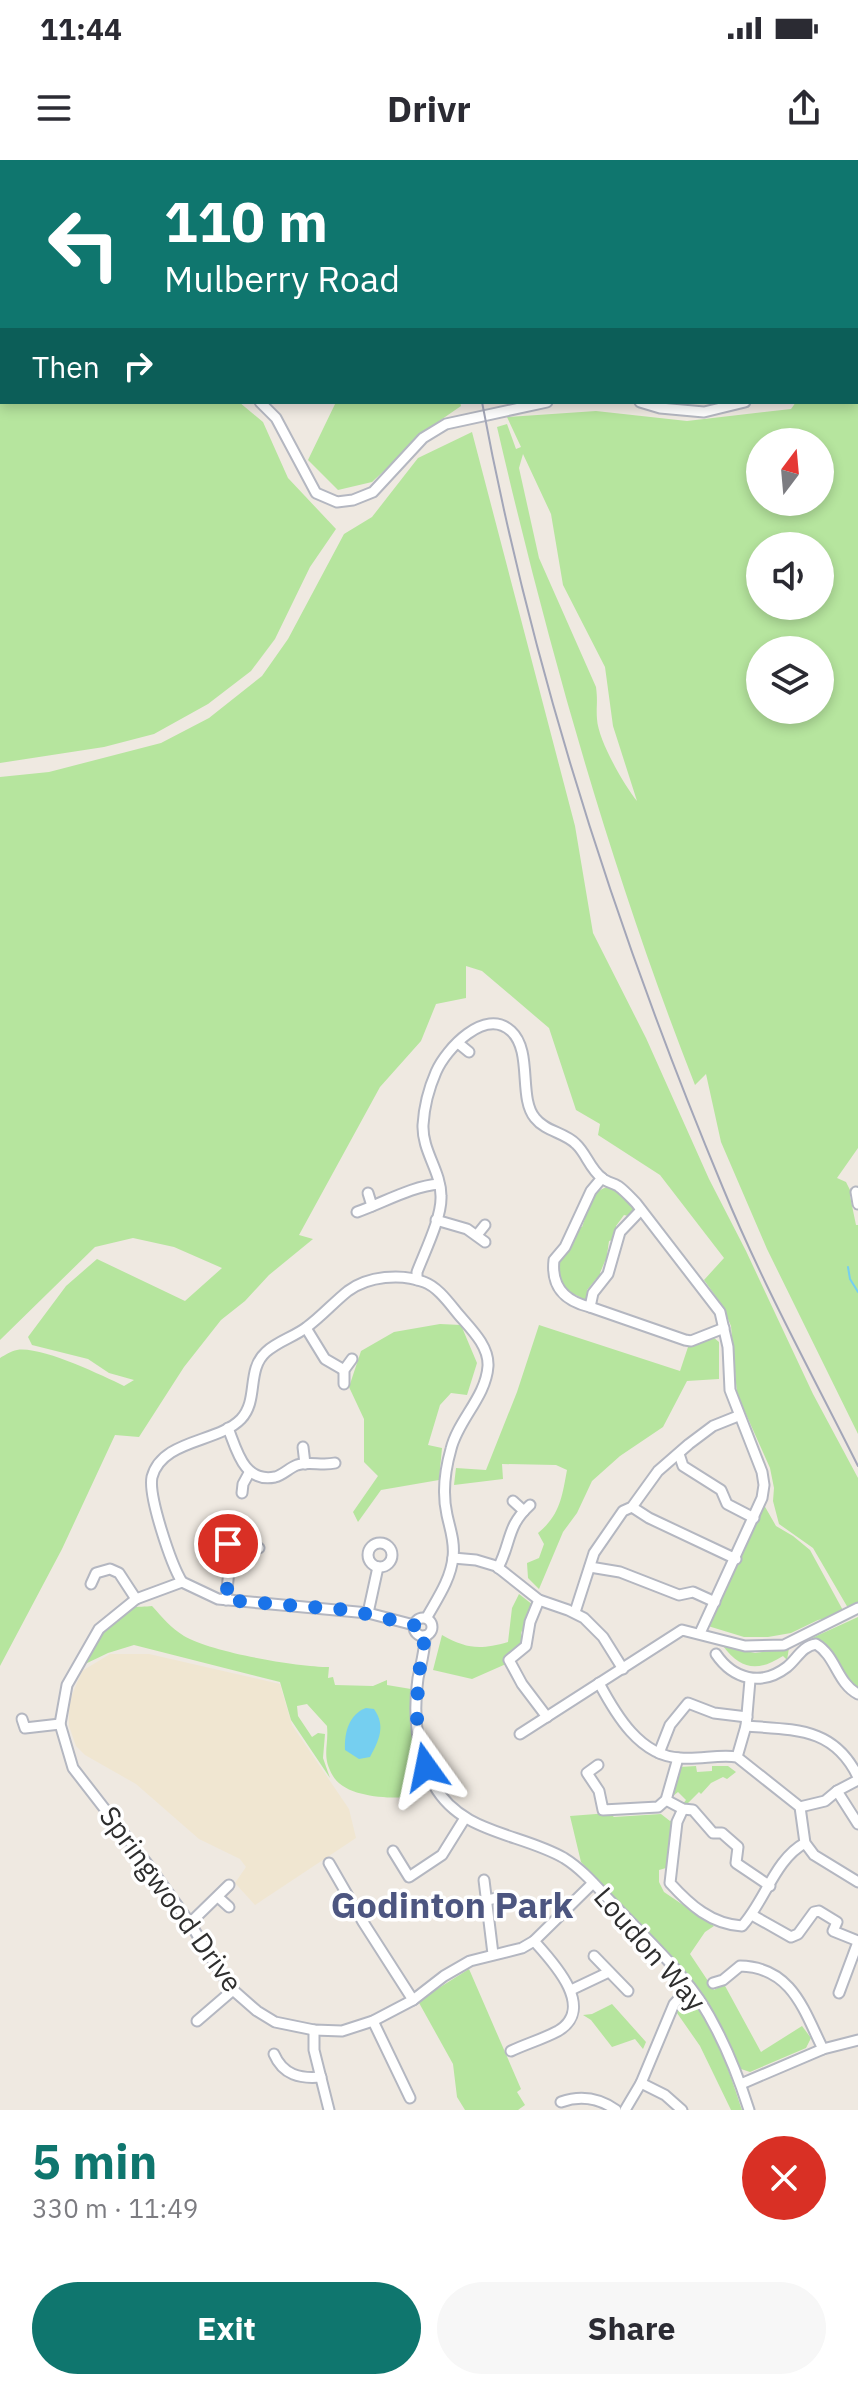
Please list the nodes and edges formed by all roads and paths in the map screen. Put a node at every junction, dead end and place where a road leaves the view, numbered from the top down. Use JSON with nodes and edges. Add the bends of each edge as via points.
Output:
{"nodes":[{"id":1,"x":262,"y":404,"type":"edge"},
{"id":2,"x":538,"y":404,"type":"edge"},
{"id":3,"x":647,"y":404,"type":"edge"},
{"id":4,"x":737,"y":404,"type":"edge"},
{"id":5,"x":460,"y":1040,"type":"junction"},
{"id":6,"x":469,"y":1052,"type":"dead end"},
{"id":7,"x":602,"y":1178,"type":"junction"},
{"id":8,"x":439,"y":1184,"type":"junction"},
{"id":9,"x":856,"y":1192,"type":"edge"},
{"id":10,"x":368,"y":1193,"type":"dead end"},
{"id":11,"x":858,"y":1204,"type":"edge"},
{"id":12,"x":372,"y":1206,"type":"junction"},
{"id":13,"x":641,"y":1210,"type":"junction"},
{"id":14,"x":357,"y":1212,"type":"dead end"},
{"id":15,"x":436,"y":1220,"type":"junction"},
{"id":16,"x":485,"y":1225,"type":"dead end"},
{"id":17,"x":417,"y":1280,"type":"junction"},
{"id":18,"x":590,"y":1307,"type":"junction"},
{"id":19,"x":306,"y":1328,"type":"junction"},
{"id":20,"x":724,"y":1328,"type":"junction"},
{"id":21,"x":352,"y":1359,"type":"dead end"},
{"id":22,"x":344,"y":1370,"type":"junction"},
{"id":23,"x":344,"y":1384,"type":"dead end"},
{"id":24,"x":738,"y":1416,"type":"junction"},
{"id":25,"x":228,"y":1428,"type":"junction"},
{"id":26,"x":303,"y":1447,"type":"dead end"},
{"id":27,"x":679,"y":1454,"type":"junction"},
{"id":28,"x":335,"y":1463,"type":"dead end"},
{"id":29,"x":305,"y":1464,"type":"junction"},
{"id":30,"x":249,"y":1473,"type":"junction"},
{"id":31,"x":242,"y":1493,"type":"dead end"},
{"id":32,"x":513,"y":1501,"type":"dead end"},
{"id":33,"x":632,"y":1507,"type":"junction"},
{"id":34,"x":754,"y":1518,"type":"junction"},
{"id":35,"x":228,"y":1544,"type":"dead end"},
{"id":36,"x":259,"y":1548,"type":"dead end"},
{"id":37,"x":237,"y":1553,"type":"junction"},
{"id":38,"x":453,"y":1558,"type":"junction"},
{"id":39,"x":736,"y":1559,"type":"junction"},
{"id":40,"x":378,"y":1567,"type":"dead end"},
{"id":41,"x":590,"y":1567,"type":"junction"},
{"id":42,"x":498,"y":1568,"type":"junction"},
{"id":43,"x":182,"y":1582,"type":"junction"},
{"id":44,"x":91,"y":1584,"type":"dead end"},
{"id":45,"x":136,"y":1599,"type":"junction"},
{"id":46,"x":226,"y":1600,"type":"junction"},
{"id":47,"x":539,"y":1600,"type":"junction"},
{"id":48,"x":715,"y":1602,"type":"junction"},
{"id":49,"x":858,"y":1608,"type":"edge"},
{"id":50,"x":575,"y":1612,"type":"junction"},
{"id":51,"x":368,"y":1613,"type":"junction"},
{"id":52,"x":427,"y":1617,"type":"junction"},
{"id":53,"x":414,"y":1625,"type":"junction"},
{"id":54,"x":700,"y":1633,"type":"junction"},
{"id":55,"x":425,"y":1636,"type":"junction"},
{"id":56,"x":716,"y":1654,"type":"dead end"},
{"id":57,"x":623,"y":1669,"type":"junction"},
{"id":58,"x":750,"y":1680,"type":"junction"},
{"id":59,"x":599,"y":1683,"type":"junction"},
{"id":60,"x":858,"y":1694,"type":"edge"},
{"id":61,"x":547,"y":1717,"type":"junction"},
{"id":62,"x":747,"y":1722,"type":"junction"},
{"id":63,"x":60,"y":1724,"type":"junction"},
{"id":64,"x":23,"y":1728,"type":"dead end"},
{"id":65,"x":520,"y":1734,"type":"dead end"},
{"id":66,"x":659,"y":1753,"type":"junction"},
{"id":67,"x":737,"y":1757,"type":"junction"},
{"id":68,"x":678,"y":1758,"type":"junction"},
{"id":69,"x":598,"y":1765,"type":"dead end"},
{"id":70,"x":858,"y":1778,"type":"edge"},
{"id":71,"x":837,"y":1791,"type":"junction"},
{"id":72,"x":666,"y":1800,"type":"junction"},
{"id":73,"x":800,"y":1807,"type":"junction"},
{"id":74,"x":683,"y":1809,"type":"junction"},
{"id":75,"x":465,"y":1818,"type":"junction"},
{"id":76,"x":858,"y":1824,"type":"edge"},
{"id":77,"x":805,"y":1843,"type":"junction"},
{"id":78,"x":393,"y":1851,"type":"dead end"},
{"id":79,"x":329,"y":1863,"type":"dead end"},
{"id":80,"x":484,"y":1880,"type":"dead end"},
{"id":81,"x":858,"y":1882,"type":"edge"},
{"id":82,"x":593,"y":1883,"type":"junction"},
{"id":83,"x":229,"y":1885,"type":"dead end"},
{"id":84,"x":770,"y":1886,"type":"junction"},
{"id":85,"x":218,"y":1897,"type":"junction"},
{"id":86,"x":502,"y":1897,"type":"dead end"},
{"id":87,"x":487,"y":1900,"type":"junction"},
{"id":88,"x":229,"y":1907,"type":"dead end"},
{"id":89,"x":752,"y":1915,"type":"junction"},
{"id":90,"x":190,"y":1923,"type":"junction"},
{"id":91,"x":534,"y":1941,"type":"junction"},
{"id":92,"x":858,"y":1942,"type":"edge"},
{"id":93,"x":493,"y":1954,"type":"junction"},
{"id":94,"x":594,"y":1956,"type":"dead end"},
{"id":95,"x":854,"y":1965,"type":"edge"},
{"id":96,"x":609,"y":1972,"type":"junction"},
{"id":97,"x":713,"y":1983,"type":"dead end"},
{"id":98,"x":690,"y":1987,"type":"junction"},
{"id":99,"x":233,"y":1990,"type":"junction"},
{"id":100,"x":571,"y":1990,"type":"junction"},
{"id":101,"x":628,"y":1991,"type":"dead end"},
{"id":102,"x":839,"y":1993,"type":"dead end"},
{"id":103,"x":413,"y":2000,"type":"junction"},
{"id":104,"x":206,"y":2012,"type":"junction"},
{"id":105,"x":197,"y":2021,"type":"dead end"},
{"id":106,"x":212,"y":2021,"type":"dead end"},
{"id":107,"x":373,"y":2021,"type":"junction"},
{"id":108,"x":314,"y":2030,"type":"junction"},
{"id":109,"x":858,"y":2040,"type":"edge"},
{"id":110,"x":823,"y":2049,"type":"junction"},
{"id":111,"x":511,"y":2051,"type":"dead end"},
{"id":112,"x":274,"y":2054,"type":"dead end"},
{"id":113,"x":321,"y":2077,"type":"junction"},
{"id":114,"x":641,"y":2083,"type":"junction"},
{"id":115,"x":741,"y":2084,"type":"junction"},
{"id":116,"x":410,"y":2098,"type":"dead end"},
{"id":117,"x":561,"y":2102,"type":"dead end"},
{"id":118,"x":329,"y":2110,"type":"edge"},
{"id":119,"x":616,"y":2110,"type":"edge"},
{"id":120,"x":625,"y":2110,"type":"edge"},
{"id":121,"x":682,"y":2110,"type":"edge"},
{"id":122,"x":749,"y":2110,"type":"edge"}],
"edges":[{"from":1,"to":2,"type":"street","via":[[276,418],[316,493],[337,502],[373,492],[423,438],[446,424]]},
{"from":3,"to":4,"type":"street","via":[[704,412]]},
{"from":5,"to":6,"type":"street"},
{"from":5,"to":7,"type":"street","via":[[489,1025],[513,1033],[534,1117],[574,1141]]},
{"from":5,"to":8,"type":"street","via":[[437,1069],[424,1117],[426,1149]]},
{"from":7,"to":13,"type":"street"},
{"from":7,"to":18,"type":"street","via":[[554,1260],[559,1291]]},
{"from":8,"to":12,"type":"street"},
{"from":8,"to":15,"type":"street"},
{"from":9,"to":11,"type":"street"},
{"from":10,"to":12,"type":"street"},
{"from":12,"to":14,"type":"street"},
{"from":13,"to":18,"type":"street","via":[[620,1232],[608,1274]]},
{"from":13,"to":20,"type":"street","via":[[717,1307]]},
{"from":15,"to":16,"type":"street","via":[[481,1238]]},
{"from":15,"to":17,"type":"street"},
{"from":17,"to":19,"type":"street","via":[[384,1278],[359,1284]]},
{"from":17,"to":38,"type":"street","via":[[446,1299],[487,1355],[486,1378],[456,1433],[446,1471],[444,1499]]},
{"from":18,"to":20,"type":"street","via":[[691,1341]]},
{"from":19,"to":22,"type":"street","via":[[325,1359]]},
{"from":19,"to":25,"type":"street","via":[[259,1360],[247,1409]]},
{"from":20,"to":24,"type":"street"},
{"from":21,"to":22,"type":"street"},
{"from":22,"to":23,"type":"street"},
{"from":24,"to":27,"type":"street","via":[[713,1426]]},
{"from":24,"to":34,"type":"street","via":[[764,1479]]},
{"from":25,"to":30,"type":"street"},
{"from":25,"to":43,"type":"street","via":[[169,1456],[151,1481],[171,1562]]},
{"from":26,"to":29,"type":"street"},
{"from":27,"to":33,"type":"street","via":[[652,1478]]},
{"from":27,"to":34,"type":"street","via":[[683,1466],[721,1490],[727,1504]]},
{"from":28,"to":29,"type":"street"},
{"from":29,"to":30,"type":"street","via":[[275,1477]]},
{"from":30,"to":31,"type":"street"},
{"from":32,"to":42,"type":"street","via":[[527,1508],[511,1528]]},
{"from":33,"to":39,"type":"street"},
{"from":33,"to":41,"type":"street","via":[[604,1536]]},
{"from":34,"to":39,"type":"street"},
{"from":35,"to":37,"type":"street"},
{"from":36,"to":37,"type":"street"},
{"from":37,"to":46,"type":"street"},
{"from":38,"to":42,"type":"street"},
{"from":38,"to":52,"type":"street"},
{"from":39,"to":48,"type":"street"},
{"from":40,"to":51,"type":"street"},
{"from":41,"to":48,"type":"street"},
{"from":41,"to":50,"type":"street"},
{"from":42,"to":47,"type":"street"},
{"from":43,"to":45,"type":"street","name":"Springwood Drive"},
{"from":43,"to":46,"type":"street"},
{"from":44,"to":45,"type":"street","via":[[92,1570],[110,1569]]},
{"from":45,"to":63,"type":"street","name":"Springwood Drive","via":[[89,1643],[67,1685]]},
{"from":46,"to":51,"type":"street"},
{"from":47,"to":50,"type":"street"},
{"from":47,"to":61,"type":"street","via":[[526,1646],[509,1660]]},
{"from":48,"to":54,"type":"street"},
{"from":49,"to":54,"type":"street","via":[[784,1645],[745,1646]]},
{"from":50,"to":57,"type":"street","via":[[598,1631]]},
{"from":51,"to":53,"type":"street"},
{"from":52,"to":53,"type":"street"},
{"from":52,"to":55,"type":"street","name":"Loudon Way","via":[[433,1627]]},
{"from":53,"to":55,"type":"street","via":[[416,1633]]},
{"from":54,"to":57,"type":"street","via":[[682,1630]]},
{"from":55,"to":75,"type":"street","name":"Loudon Way","via":[[417,1708],[421,1753],[438,1792]]},
{"from":56,"to":58,"type":"street","via":[[724,1666]]},
{"from":57,"to":59,"type":"street"},
{"from":58,"to":60,"type":"street","via":[[787,1667],[816,1644],[831,1657],[846,1686]]},
{"from":58,"to":62,"type":"street"},
{"from":59,"to":61,"type":"street"},
{"from":59,"to":66,"type":"street","via":[[633,1735]]},
{"from":61,"to":65,"type":"street"},
{"from":62,"to":66,"type":"street","via":[[688,1703],[670,1725]]},
{"from":62,"to":67,"type":"street"},
{"from":62,"to":70,"type":"street","via":[[819,1736],[850,1759]]},
{"from":63,"to":64,"type":"street"},
{"from":63,"to":90,"type":"street","name":"Springwood Drive","via":[[73,1768]]},
{"from":66,"to":68,"type":"street"},
{"from":67,"to":68,"type":"street"},
{"from":67,"to":73,"type":"street"},
{"from":68,"to":72,"type":"street"},
{"from":69,"to":72,"type":"street","via":[[587,1773],[603,1810],[658,1807]]},
{"from":70,"to":71,"type":"street"},
{"from":71,"to":73,"type":"street","via":[[825,1801]]},
{"from":71,"to":76,"type":"street"},
{"from":72,"to":74,"type":"street"},
{"from":73,"to":77,"type":"street"},
{"from":74,"to":84,"type":"street","via":[[693,1810],[713,1833],[732,1841],[738,1847],[736,1863]]},
{"from":74,"to":89,"type":"street","via":[[670,1883],[716,1922],[742,1926]]},
{"from":75,"to":78,"type":"street","via":[[442,1855],[409,1877]]},
{"from":75,"to":82,"type":"street","name":"Loudon Way","via":[[563,1857]]},
{"from":77,"to":81,"type":"street","via":[[814,1855]]},
{"from":77,"to":84,"type":"street","via":[[792,1850]]},
{"from":79,"to":103,"type":"street"},
{"from":80,"to":87,"type":"street"},
{"from":82,"to":91,"type":"street","name":"Springwood Drive"},
{"from":82,"to":98,"type":"street","name":"Loudon Way"},
{"from":83,"to":85,"type":"street"},
{"from":84,"to":89,"type":"street"},
{"from":85,"to":88,"type":"street"},
{"from":85,"to":90,"type":"street"},
{"from":86,"to":87,"type":"street"},
{"from":87,"to":93,"type":"street"},
{"from":89,"to":92,"type":"street","via":[[791,1937],[819,1911],[837,1922],[833,1931]]},
{"from":90,"to":99,"type":"street","name":"Springwood Drive"},
{"from":91,"to":93,"type":"street","name":"Springwood Drive"},
{"from":91,"to":100,"type":"street"},
{"from":92,"to":95,"type":"street"},
{"from":93,"to":103,"type":"street","name":"Springwood Drive","via":[[470,1961]]},
{"from":94,"to":96,"type":"street"},
{"from":95,"to":102,"type":"street"},
{"from":96,"to":100,"type":"street"},
{"from":96,"to":101,"type":"street"},
{"from":97,"to":110,"type":"street","via":[[740,1966],[780,1980],[801,2000]]},
{"from":98,"to":114,"type":"street","via":[[674,2004]]},
{"from":98,"to":115,"type":"street","name":"Loudon Way"},
{"from":99,"to":104,"type":"street"},
{"from":99,"to":108,"type":"street","name":"Springwood Drive","via":[[275,2022]]},
{"from":100,"to":111,"type":"street","via":[[567,2023]]},
{"from":103,"to":107,"type":"street","name":"Springwood Drive"},
{"from":104,"to":105,"type":"street"},
{"from":104,"to":106,"type":"street"},
{"from":107,"to":108,"type":"street","name":"Springwood Drive","via":[[342,2031]]},
{"from":107,"to":116,"type":"street"},
{"from":108,"to":113,"type":"street"},
{"from":109,"to":110,"type":"street"},
{"from":110,"to":115,"type":"street"},
{"from":112,"to":113,"type":"street","via":[[292,2075]]},
{"from":113,"to":118,"type":"street"},
{"from":114,"to":120,"type":"street"},
{"from":114,"to":121,"type":"street"},
{"from":115,"to":122,"type":"street","name":"Loudon Way"},
{"from":117,"to":119,"type":"street","via":[[581,2097]]}]}
